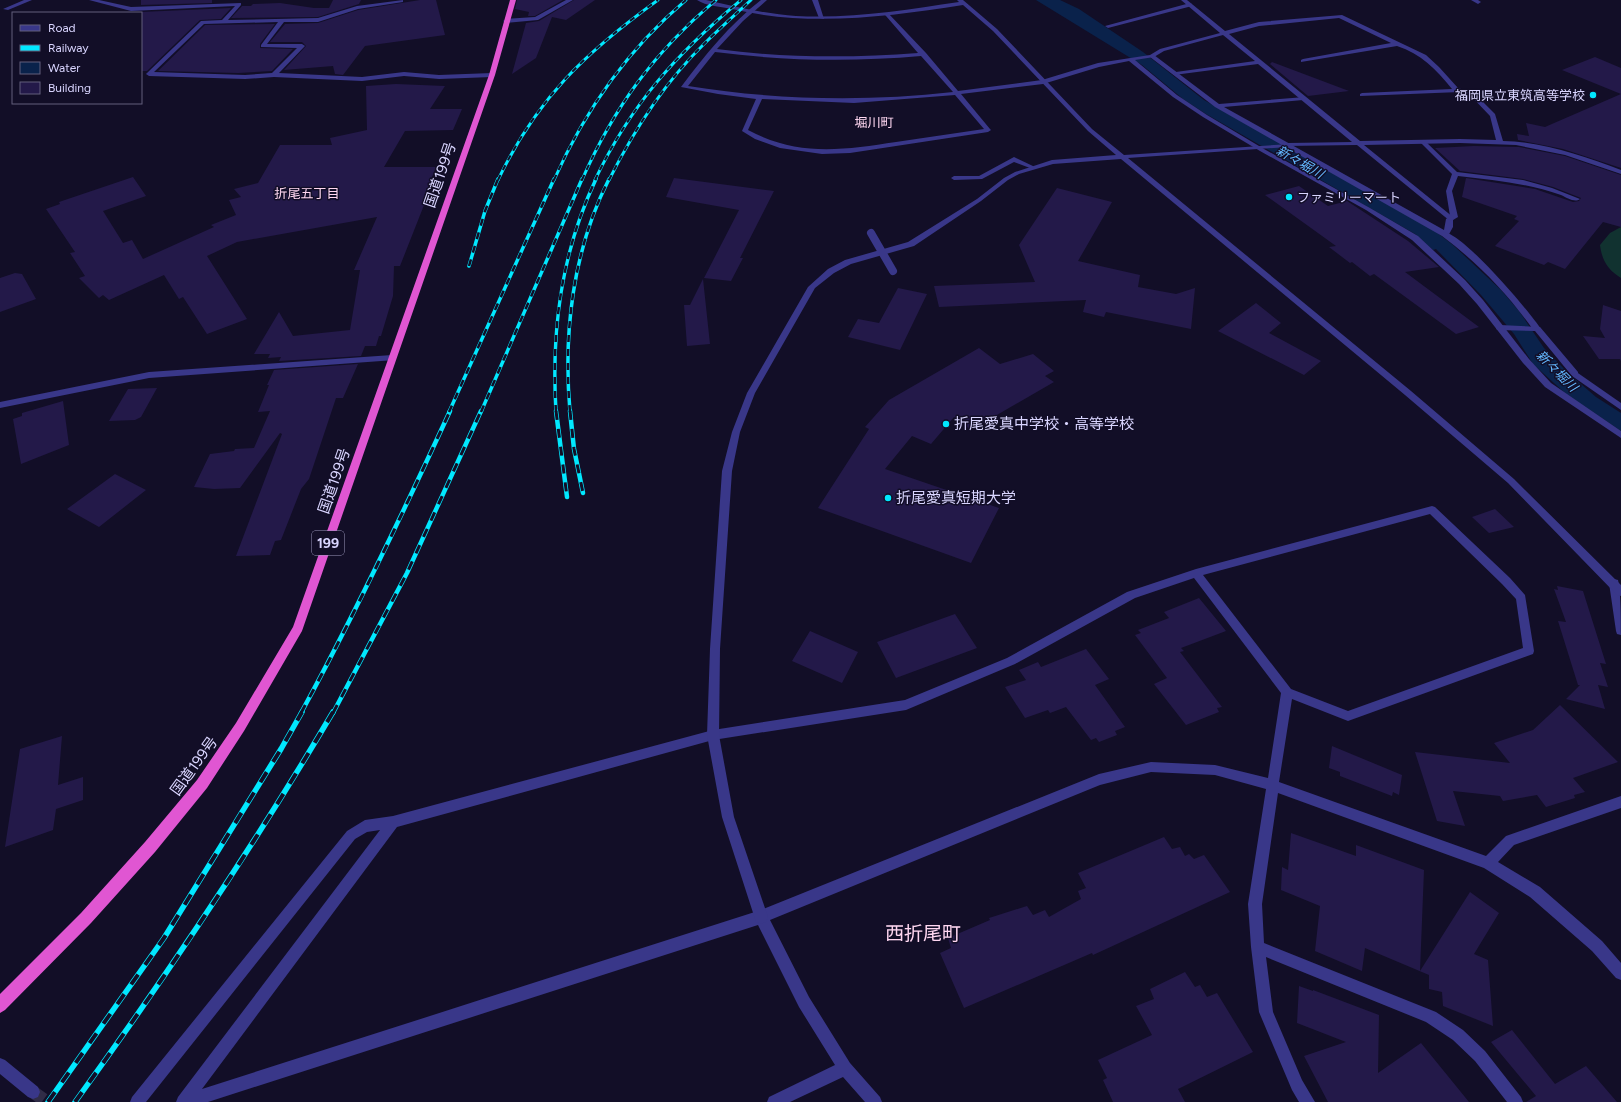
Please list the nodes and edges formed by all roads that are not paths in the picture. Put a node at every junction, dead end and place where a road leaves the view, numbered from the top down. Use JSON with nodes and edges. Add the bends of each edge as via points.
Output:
{"nodes":[{"id":1,"x":29,"y":0,"type":"edge"},
{"id":2,"x":92,"y":0,"type":"edge"},
{"id":3,"x":513,"y":0,"type":"edge"},
{"id":4,"x":570,"y":0,"type":"edge"},
{"id":5,"x":700,"y":0,"type":"edge"},
{"id":6,"x":764,"y":0,"type":"edge"},
{"id":7,"x":815,"y":0,"type":"edge"},
{"id":8,"x":1184,"y":0,"type":"edge"},
{"id":9,"x":401,"y":1,"type":"dead end"},
{"id":10,"x":962,"y":1,"type":"edge"},
{"id":11,"x":1190,"y":5,"type":"junction"},
{"id":12,"x":3,"y":8,"type":"edge"},
{"id":13,"x":131,"y":9,"type":"junction"},
{"id":14,"x":13,"y":11,"type":"dead end"},
{"id":15,"x":127,"y":12,"type":"edge"},
{"id":16,"x":749,"y":12,"type":"junction"},
{"id":17,"x":888,"y":15,"type":"junction"},
{"id":18,"x":822,"y":18,"type":"junction"},
{"id":19,"x":225,"y":20,"type":"junction"},
{"id":20,"x":283,"y":20,"type":"junction"},
{"id":21,"x":506,"y":21,"type":"junction"},
{"id":22,"x":1108,"y":26,"type":"dead end"},
{"id":23,"x":1224,"y":33,"type":"junction"},
{"id":24,"x":1397,"y":44,"type":"junction"},
{"id":25,"x":712,"y":50,"type":"junction"},
{"id":26,"x":924,"y":54,"type":"junction"},
{"id":27,"x":1150,"y":56,"type":"junction"},
{"id":28,"x":1132,"y":59,"type":"junction"},
{"id":29,"x":1303,"y":61,"type":"dead end"},
{"id":30,"x":1260,"y":62,"type":"junction"},
{"id":31,"x":1176,"y":74,"type":"junction"},
{"id":32,"x":274,"y":75,"type":"junction"},
{"id":33,"x":492,"y":75,"type":"junction"},
{"id":34,"x":1043,"y":82,"type":"junction"},
{"id":35,"x":1456,"y":90,"type":"junction"},
{"id":36,"x":957,"y":93,"type":"junction"},
{"id":37,"x":1362,"y":95,"type":"dead end"},
{"id":38,"x":1303,"y":98,"type":"junction"},
{"id":39,"x":759,"y":99,"type":"junction"},
{"id":40,"x":1217,"y":106,"type":"junction"},
{"id":41,"x":1422,"y":141,"type":"junction"},
{"id":42,"x":1358,"y":142,"type":"junction"},
{"id":43,"x":1500,"y":142,"type":"junction"},
{"id":44,"x":1286,"y":145,"type":"junction"},
{"id":45,"x":1259,"y":147,"type":"junction"},
{"id":46,"x":1122,"y":156,"type":"junction"},
{"id":47,"x":1032,"y":167,"type":"junction"},
{"id":48,"x":1621,"y":172,"type":"edge"},
{"id":49,"x":1455,"y":174,"type":"junction"},
{"id":50,"x":954,"y":178,"type":"dead end"},
{"id":51,"x":1577,"y":199,"type":"dead end"},
{"id":52,"x":1450,"y":219,"type":"junction"},
{"id":53,"x":871,"y":233,"type":"dead end"},
{"id":54,"x":1445,"y":234,"type":"junction"},
{"id":55,"x":893,"y":272,"type":"dead end"},
{"id":56,"x":1500,"y":328,"type":"junction"},
{"id":57,"x":1537,"y":329,"type":"junction"},
{"id":58,"x":392,"y":358,"type":"junction"},
{"id":59,"x":0,"y":405,"type":"edge"},
{"id":60,"x":1621,"y":407,"type":"edge"},
{"id":61,"x":1621,"y":436,"type":"edge"},
{"id":62,"x":1196,"y":573,"type":"junction"},
{"id":63,"x":1618,"y":584,"type":"edge"},
{"id":64,"x":1621,"y":592,"type":"edge"},
{"id":65,"x":1621,"y":631,"type":"edge"},
{"id":66,"x":1287,"y":692,"type":"junction"},
{"id":67,"x":713,"y":735,"type":"junction"},
{"id":68,"x":1272,"y":785,"type":"junction"},
{"id":69,"x":1621,"y":802,"type":"edge"},
{"id":70,"x":393,"y":822,"type":"junction"},
{"id":71,"x":1488,"y":863,"type":"junction"},
{"id":72,"x":761,"y":917,"type":"junction"},
{"id":73,"x":1258,"y":946,"type":"junction"},
{"id":74,"x":1621,"y":973,"type":"edge"},
{"id":75,"x":0,"y":1005,"type":"edge"},
{"id":76,"x":0,"y":1065,"type":"edge"},
{"id":77,"x":845,"y":1068,"type":"junction"},
{"id":78,"x":33,"y":1092,"type":"tunnel mouth"},
{"id":79,"x":137,"y":1102,"type":"edge"},
{"id":80,"x":184,"y":1102,"type":"edge"},
{"id":81,"x":774,"y":1102,"type":"edge"},
{"id":82,"x":875,"y":1102,"type":"edge"},
{"id":83,"x":1308,"y":1102,"type":"edge"},
{"id":84,"x":1516,"y":1102,"type":"edge"}],
"edges":[{"from":1,"to":12,"type":"street"},
{"from":2,"to":13,"type":"street"},
{"from":3,"to":21,"type":"highway","name":"国道199号","number":"199"},
{"from":4,"to":21,"type":"street","via":[[536,19]]},
{"from":5,"to":16,"type":"street"},
{"from":6,"to":16,"type":"street"},
{"from":7,"to":18,"type":"street"},
{"from":8,"to":11,"type":"street"},
{"from":9,"to":20,"type":"street","via":[[356,8],[318,20]]},
{"from":10,"to":17,"type":"street"},
{"from":10,"to":34,"type":"street","via":[[1006,40]]},
{"from":11,"to":22,"type":"street"},
{"from":11,"to":23,"type":"street"},
{"from":12,"to":14,"type":"street"},
{"from":13,"to":15,"type":"street"},
{"from":13,"to":19,"type":"street","via":[[239,4]]},
{"from":16,"to":18,"type":"street"},
{"from":16,"to":25,"type":"street"},
{"from":17,"to":18,"type":"street"},
{"from":17,"to":26,"type":"street"},
{"from":19,"to":20,"type":"street"},
{"from":19,"to":32,"type":"street","via":[[203,22],[149,74],[245,77]]},
{"from":20,"to":32,"type":"street","via":[[263,46],[302,46]]},
{"from":21,"to":33,"type":"highway","name":"国道199号","number":"199"},
{"from":23,"to":24,"type":"street","via":[[1274,22],[1340,16]]},
{"from":23,"to":27,"type":"street","via":[[1162,50]]},
{"from":23,"to":30,"type":"street"},
{"from":24,"to":29,"type":"street"},
{"from":24,"to":35,"type":"street","via":[[1408,47],[1432,61]]},
{"from":25,"to":26,"type":"street","via":[[782,59],[822,60]]},
{"from":25,"to":39,"type":"street","via":[[684,87]]},
{"from":26,"to":36,"type":"street"},
{"from":27,"to":28,"type":"street"},
{"from":27,"to":31,"type":"street"},
{"from":28,"to":34,"type":"street","via":[[1098,65]]},
{"from":28,"to":45,"type":"street","via":[[1194,109]]},
{"from":30,"to":31,"type":"street"},
{"from":30,"to":38,"type":"street"},
{"from":31,"to":40,"type":"street"},
{"from":32,"to":33,"type":"street","via":[[362,79],[404,74],[440,77]]},
{"from":33,"to":58,"type":"highway","name":"国道199号","number":"199"},
{"from":34,"to":36,"type":"street"},
{"from":34,"to":46,"type":"street","via":[[1070,111]]},
{"from":35,"to":37,"type":"street"},
{"from":35,"to":43,"type":"street","via":[[1472,94],[1493,115]]},
{"from":36,"to":39,"type":"street","via":[[861,101]]},
{"from":36,"to":39,"type":"street","via":[[988,130],[830,152],[808,152],[776,146],[762,142],[745,131]]},
{"from":38,"to":40,"type":"street"},
{"from":38,"to":42,"type":"street"},
{"from":40,"to":44,"type":"street"},
{"from":41,"to":42,"type":"street"},
{"from":41,"to":43,"type":"street"},
{"from":41,"to":49,"type":"street"},
{"from":42,"to":44,"type":"street"},
{"from":42,"to":52,"type":"street"},
{"from":43,"to":48,"type":"street","via":[[1552,150]]},
{"from":44,"to":45,"type":"street"},
{"from":44,"to":54,"type":"street"},
{"from":45,"to":46,"type":"street"},
{"from":45,"to":56,"type":"street","via":[[1368,208],[1414,238],[1462,282]]},
{"from":46,"to":47,"type":"street","via":[[1052,162]]},
{"from":46,"to":63,"type":"street","via":[[1511,481]]},
{"from":47,"to":50,"type":"street","via":[[1014,160],[980,178]]},
{"from":47,"to":67,"type":"street","via":[[1006,179],[979,200],[911,244],[848,262],[822,278],[812,287],[751,393],[736,432],[727,471],[715,649]]},
{"from":49,"to":51,"type":"street","via":[[1523,182],[1550,188]]},
{"from":49,"to":52,"type":"street","via":[[1449,191],[1454,217]]},
{"from":52,"to":54,"type":"street"},
{"from":53,"to":55,"type":"street","bridge":true},
{"from":54,"to":57,"type":"street","via":[[1463,248],[1519,303]]},
{"from":56,"to":57,"type":"street"},
{"from":56,"to":61,"type":"street","via":[[1548,384]]},
{"from":57,"to":60,"type":"street","via":[[1575,374]]},
{"from":58,"to":59,"type":"street","via":[[149,375]]},
{"from":58,"to":75,"type":"highway","name":"国道199号","number":"199","via":[[298,628],[274,673],[202,784],[86,918]]},
{"from":62,"to":66,"type":"street"},
{"from":62,"to":66,"type":"street","via":[[1432,510],[1521,598],[1529,651],[1348,716]]},
{"from":62,"to":67,"type":"street","via":[[1131,595],[1011,662],[906,705]]},
{"from":63,"to":64,"type":"street"},
{"from":63,"to":65,"type":"street"},
{"from":66,"to":68,"type":"street"},
{"from":67,"to":70,"type":"street"},
{"from":67,"to":72,"type":"street","via":[[728,817]]},
{"from":68,"to":71,"type":"street"},
{"from":68,"to":72,"type":"street","via":[[1215,770],[1151,768],[1099,780]]},
{"from":68,"to":73,"type":"street","via":[[1255,904]]},
{"from":69,"to":71,"type":"street","via":[[1510,840]]},
{"from":70,"to":79,"type":"street","via":[[365,826],[351,835]]},
{"from":70,"to":80,"type":"street"},
{"from":71,"to":74,"type":"street","via":[[1535,892],[1597,946]]},
{"from":72,"to":77,"type":"street","via":[[804,1002]]},
{"from":72,"to":80,"type":"street"},
{"from":73,"to":83,"type":"street","via":[[1266,1012]]},
{"from":73,"to":84,"type":"street","via":[[1431,1017],[1458,1035],[1480,1056]]},
{"from":76,"to":78,"type":"street"},
{"from":77,"to":81,"type":"street"},
{"from":77,"to":82,"type":"street"}]}
